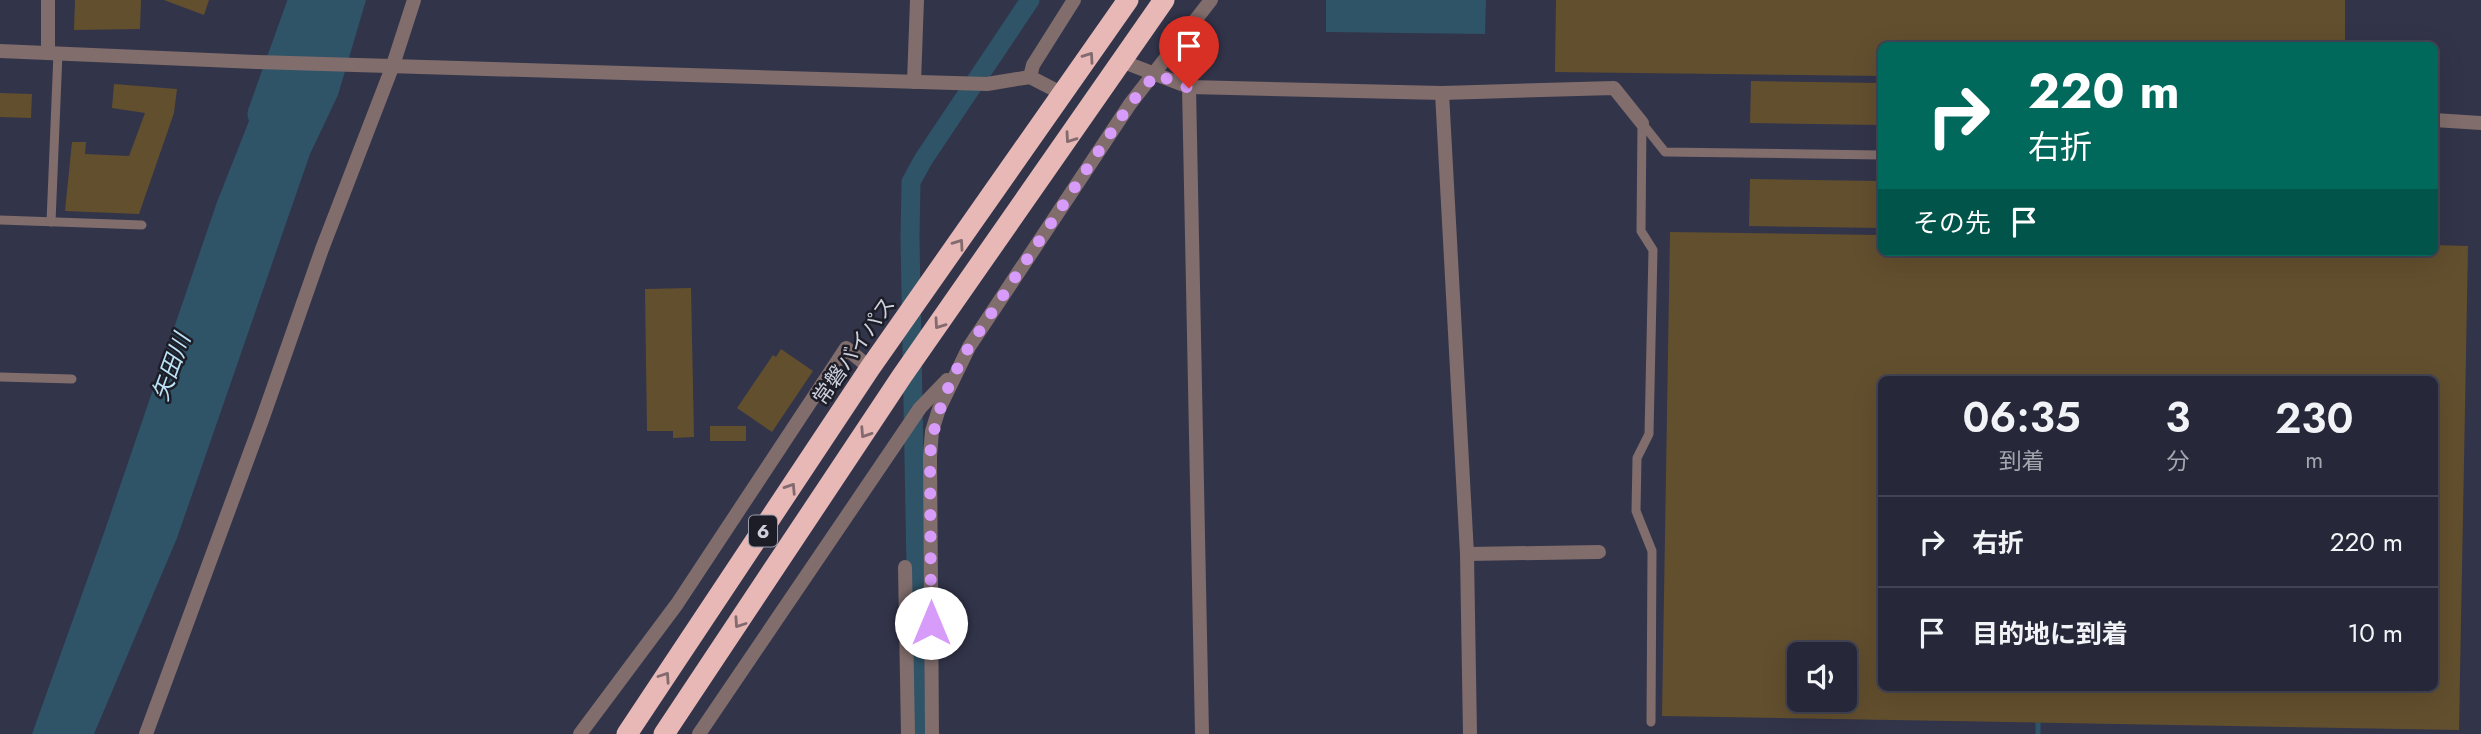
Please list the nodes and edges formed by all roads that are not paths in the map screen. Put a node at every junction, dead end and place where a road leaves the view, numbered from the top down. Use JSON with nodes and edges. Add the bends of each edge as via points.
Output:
{"nodes":[{"id":1,"x":48,"y":0,"type":"edge"},
{"id":2,"x":414,"y":0,"type":"edge"},
{"id":3,"x":917,"y":0,"type":"edge"},
{"id":4,"x":1074,"y":0,"type":"edge"},
{"id":5,"x":1128,"y":0,"type":"edge"},
{"id":6,"x":1164,"y":0,"type":"edge"},
{"id":7,"x":1211,"y":0,"type":"edge"},
{"id":8,"x":0,"y":51,"type":"edge"},
{"id":9,"x":53,"y":53,"type":"junction"},
{"id":10,"x":1121,"y":61,"type":"junction"},
{"id":11,"x":390,"y":65,"type":"junction"},
{"id":12,"x":1156,"y":74,"type":"junction"},
{"id":13,"x":1030,"y":77,"type":"junction"},
{"id":14,"x":914,"y":82,"type":"junction"},
{"id":15,"x":1189,"y":88,"type":"junction"},
{"id":16,"x":1442,"y":93,"type":"junction"},
{"id":17,"x":1063,"y":94,"type":"junction"},
{"id":18,"x":2438,"y":120,"type":"edge"},
{"id":19,"x":1642,"y":122,"type":"junction"},
{"id":20,"x":2481,"y":123,"type":"edge"},
{"id":21,"x":1878,"y":155,"type":"edge"},
{"id":22,"x":0,"y":220,"type":"edge"},
{"id":23,"x":51,"y":222,"type":"junction"},
{"id":24,"x":142,"y":225,"type":"dead end"},
{"id":25,"x":870,"y":368,"type":"junction"},
{"id":26,"x":955,"y":372,"type":"junction"},
{"id":27,"x":0,"y":377,"type":"edge"},
{"id":28,"x":72,"y":379,"type":"dead end"},
{"id":29,"x":1599,"y":552,"type":"dead end"},
{"id":30,"x":1466,"y":554,"type":"junction"},
{"id":31,"x":905,"y":567,"type":"dead end"},
{"id":32,"x":1651,"y":722,"type":"dead end"},
{"id":33,"x":146,"y":734,"type":"edge"},
{"id":34,"x":580,"y":734,"type":"edge"},
{"id":35,"x":626,"y":734,"type":"edge"},
{"id":36,"x":664,"y":734,"type":"edge"},
{"id":37,"x":699,"y":734,"type":"edge"},
{"id":38,"x":908,"y":734,"type":"edge"},
{"id":39,"x":932,"y":734,"type":"edge"},
{"id":40,"x":1202,"y":734,"type":"edge"},
{"id":41,"x":1470,"y":734,"type":"edge"}],
"edges":[{"from":1,"to":9,"type":"street"},
{"from":2,"to":11,"type":"street"},
{"from":3,"to":14,"type":"street"},
{"from":4,"to":13,"type":"street","via":[[1032,65]]},
{"from":17,"to":5,"type":"highway","name":"常磐バイパス","number":"6","one_way":true},
{"from":6,"to":10,"type":"highway","number":"6"},
{"from":7,"to":12,"type":"street"},
{"from":8,"to":9,"type":"street"},
{"from":9,"to":11,"type":"street"},
{"from":9,"to":23,"type":"lane"},
{"from":10,"to":12,"type":"street"},
{"from":10,"to":36,"type":"highway","number":"6","one_way":true,"via":[[902,376]]},
{"from":11,"to":14,"type":"street"},
{"from":11,"to":33,"type":"street"},
{"from":12,"to":15,"type":"street"},
{"from":12,"to":26,"type":"street","via":[[1130,104]]},
{"from":13,"to":14,"type":"street","via":[[987,84]]},
{"from":13,"to":17,"type":"street"},
{"from":15,"to":16,"type":"street"},
{"from":15,"to":40,"type":"street"},
{"from":16,"to":19,"type":"street","via":[[1614,88]]},
{"from":16,"to":30,"type":"street"},
{"from":25,"to":17,"type":"highway","name":"常磐バイパス","number":"6","one_way":true},
{"from":18,"to":20,"type":"street"},
{"from":19,"to":21,"type":"lane","via":[[1665,152]]},
{"from":19,"to":32,"type":"lane","via":[[1641,231],[1653,250],[1648,434],[1637,458],[1636,511],[1652,551]]},
{"from":22,"to":23,"type":"lane"},
{"from":23,"to":24,"type":"lane"},
{"from":25,"to":34,"type":"street","via":[[846,348],[677,604]]},
{"from":35,"to":25,"type":"highway","name":"常磐バイパス","number":"6","one_way":true},
{"from":26,"to":37,"type":"street","via":[[920,408]]},
{"from":26,"to":39,"type":"street","via":[[935,420],[930,456]]},
{"from":27,"to":28,"type":"lane"},
{"from":29,"to":30,"type":"street"},
{"from":30,"to":41,"type":"street"},
{"from":31,"to":38,"type":"street"}]}
